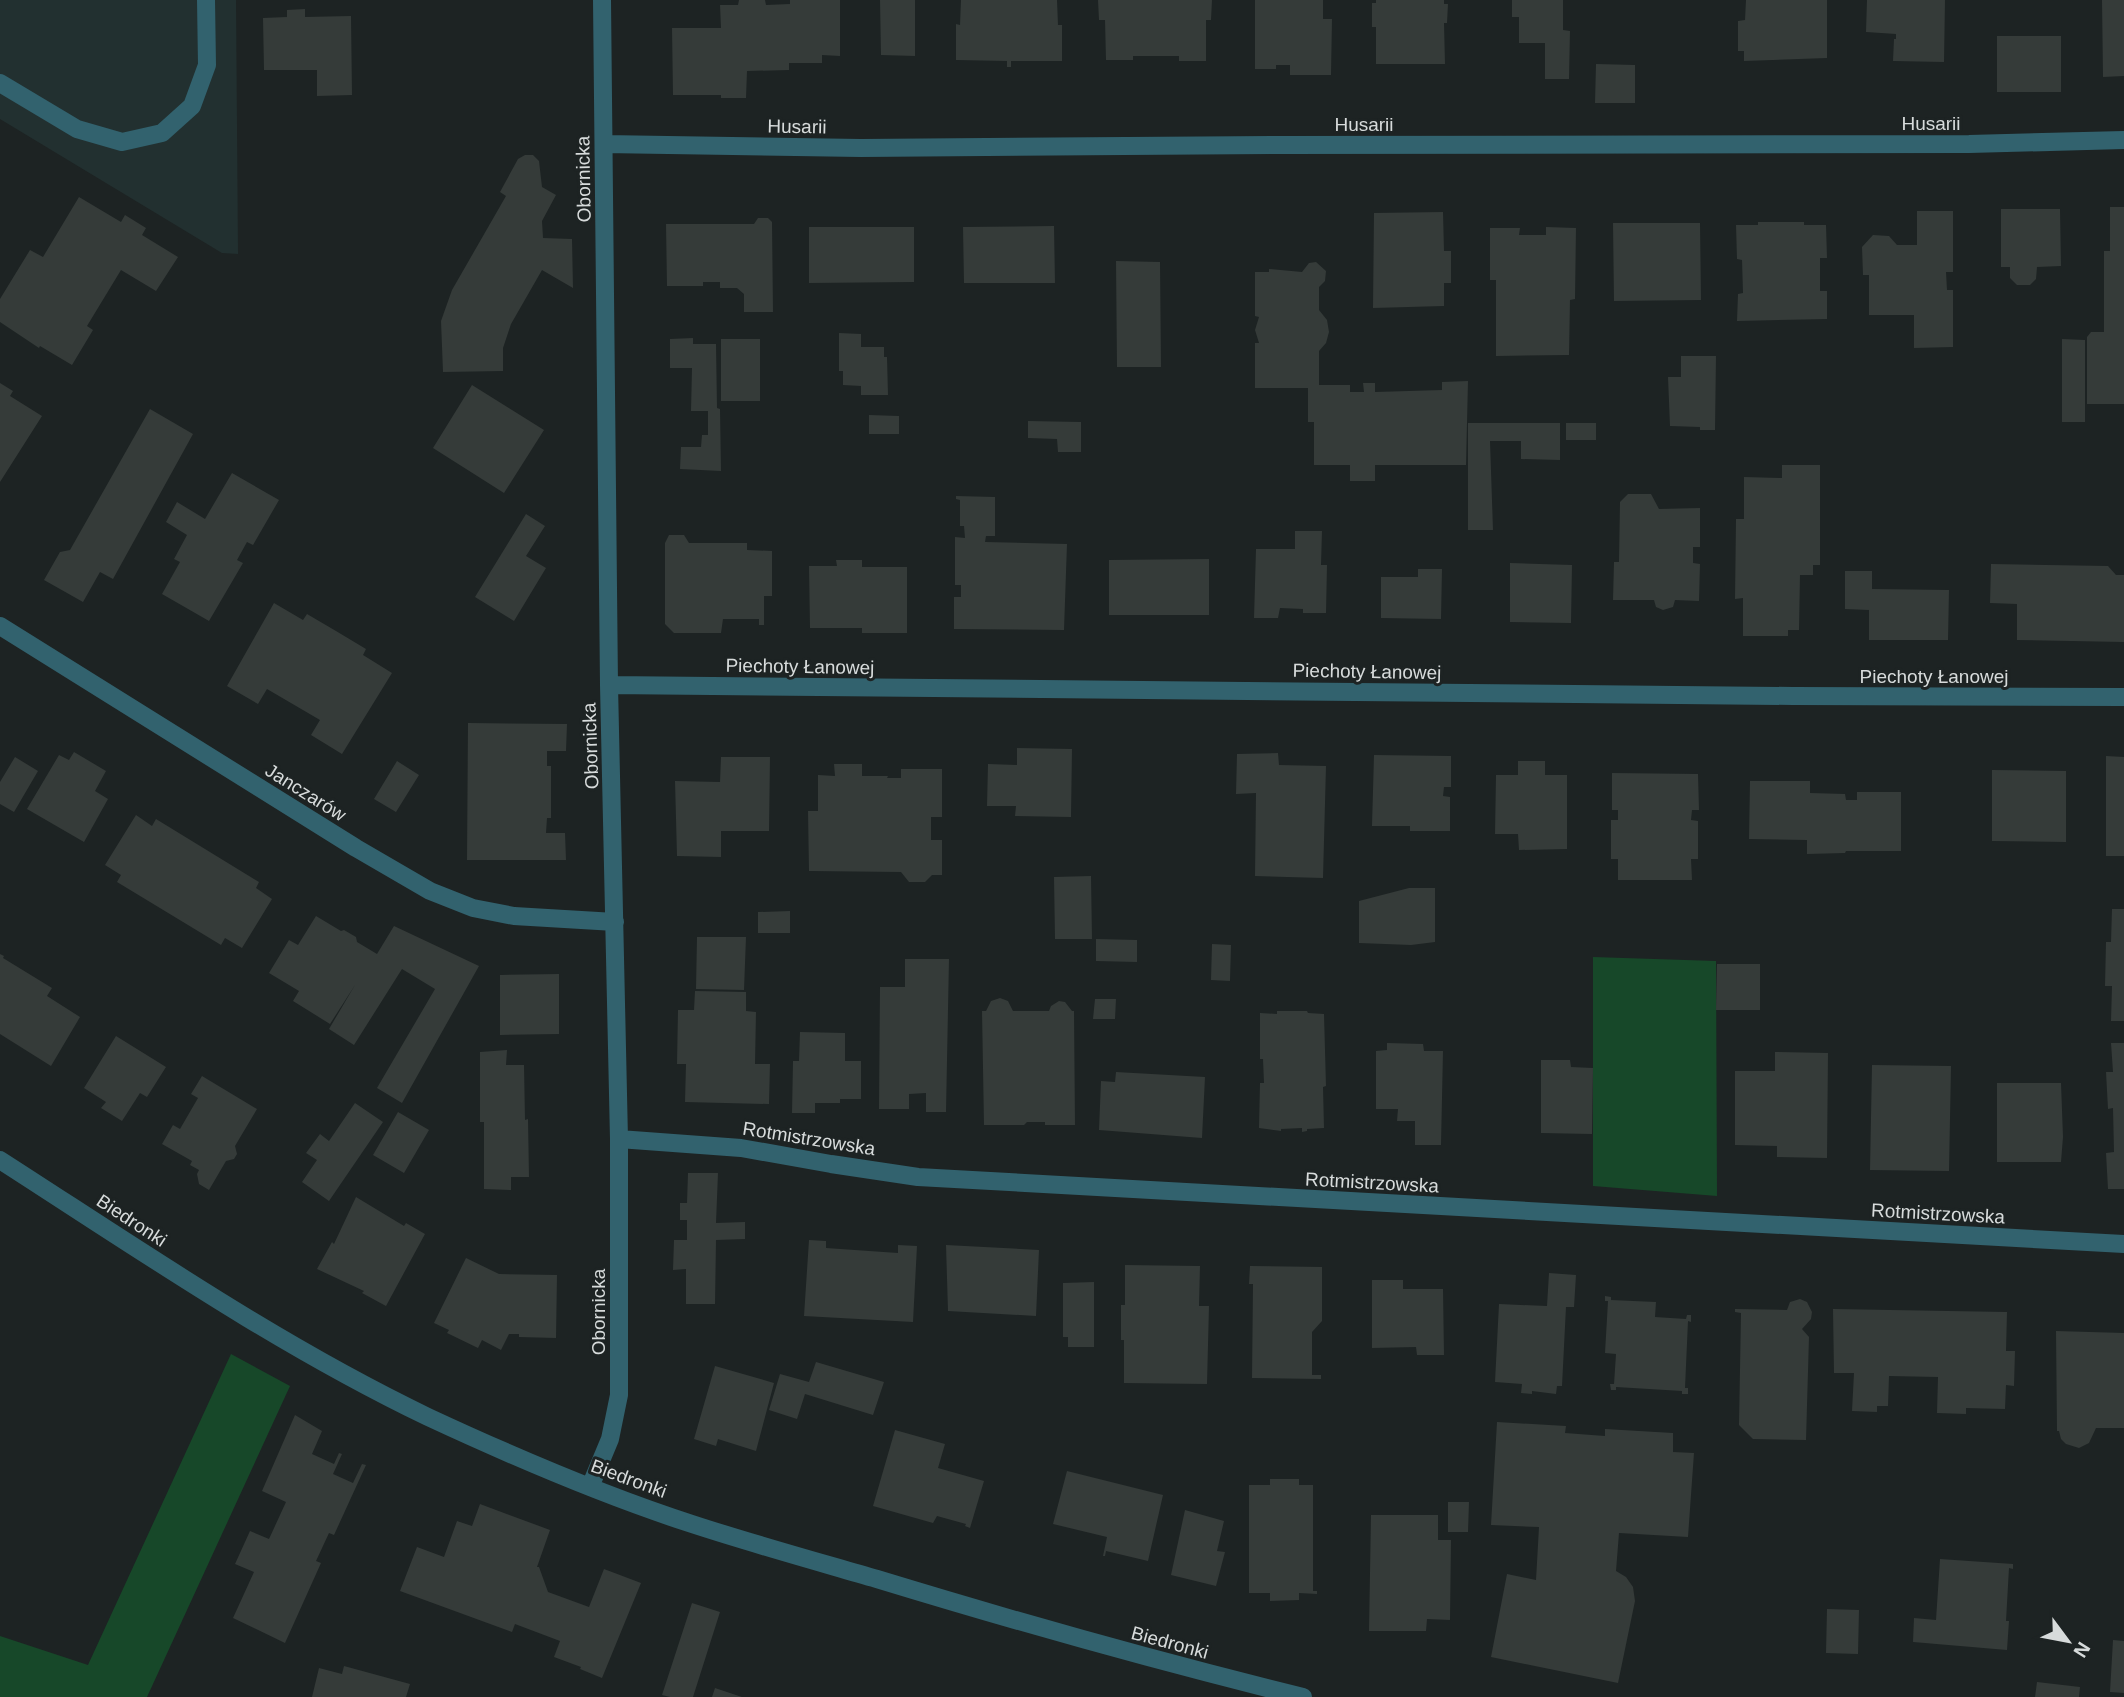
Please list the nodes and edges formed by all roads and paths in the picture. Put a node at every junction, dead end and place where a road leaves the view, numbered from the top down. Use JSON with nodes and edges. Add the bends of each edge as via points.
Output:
{"nodes":[{"id":1,"x":206,"y":0,"type":"edge"},
{"id":2,"x":602,"y":0,"type":"edge"},
{"id":3,"x":0,"y":83,"type":"edge"},
{"id":4,"x":2124,"y":140,"type":"edge"},
{"id":5,"x":604,"y":144,"type":"junction"},
{"id":6,"x":0,"y":626,"type":"edge"},
{"id":7,"x":609,"y":685,"type":"junction"},
{"id":8,"x":2124,"y":697,"type":"edge"},
{"id":9,"x":615,"y":922,"type":"junction"},
{"id":10,"x":619,"y":1139,"type":"junction"},
{"id":11,"x":0,"y":1160,"type":"edge"},
{"id":12,"x":2124,"y":1244,"type":"edge"},
{"id":13,"x":590,"y":1487,"type":"junction"},
{"id":14,"x":1303,"y":1697,"type":"edge"}],
"edges":[{"from":1,"to":3,"type":"street","via":[[206,65],[192,106],[162,133],[122,142],[77,129]]},
{"from":2,"to":5,"type":"street","name":"Obornicka"},
{"from":4,"to":5,"type":"street","name":"Husarii","via":[[861,148]]},
{"from":5,"to":7,"type":"street","name":"Obornicka"},
{"from":6,"to":9,"type":"street","name":"Janczarów","via":[[430,891],[473,908],[514,916]]},
{"from":7,"to":8,"type":"street","name":"Piechoty Łanowej"},
{"from":7,"to":9,"type":"street","name":"Obornicka"},
{"from":9,"to":10,"type":"street","name":"Obornicka"},
{"from":10,"to":12,"type":"street","name":"Rotmistrzowska","via":[[741,1148],[918,1177]]},
{"from":10,"to":13,"type":"street","name":"Obornicka","via":[[619,1395],[610,1439]]},
{"from":11,"to":13,"type":"street","name":"Biedronki","via":[[211,1296],[336,1369],[426,1416]]},
{"from":13,"to":14,"type":"street","name":"Biedronki","via":[[690,1523],[991,1614]]}]}
